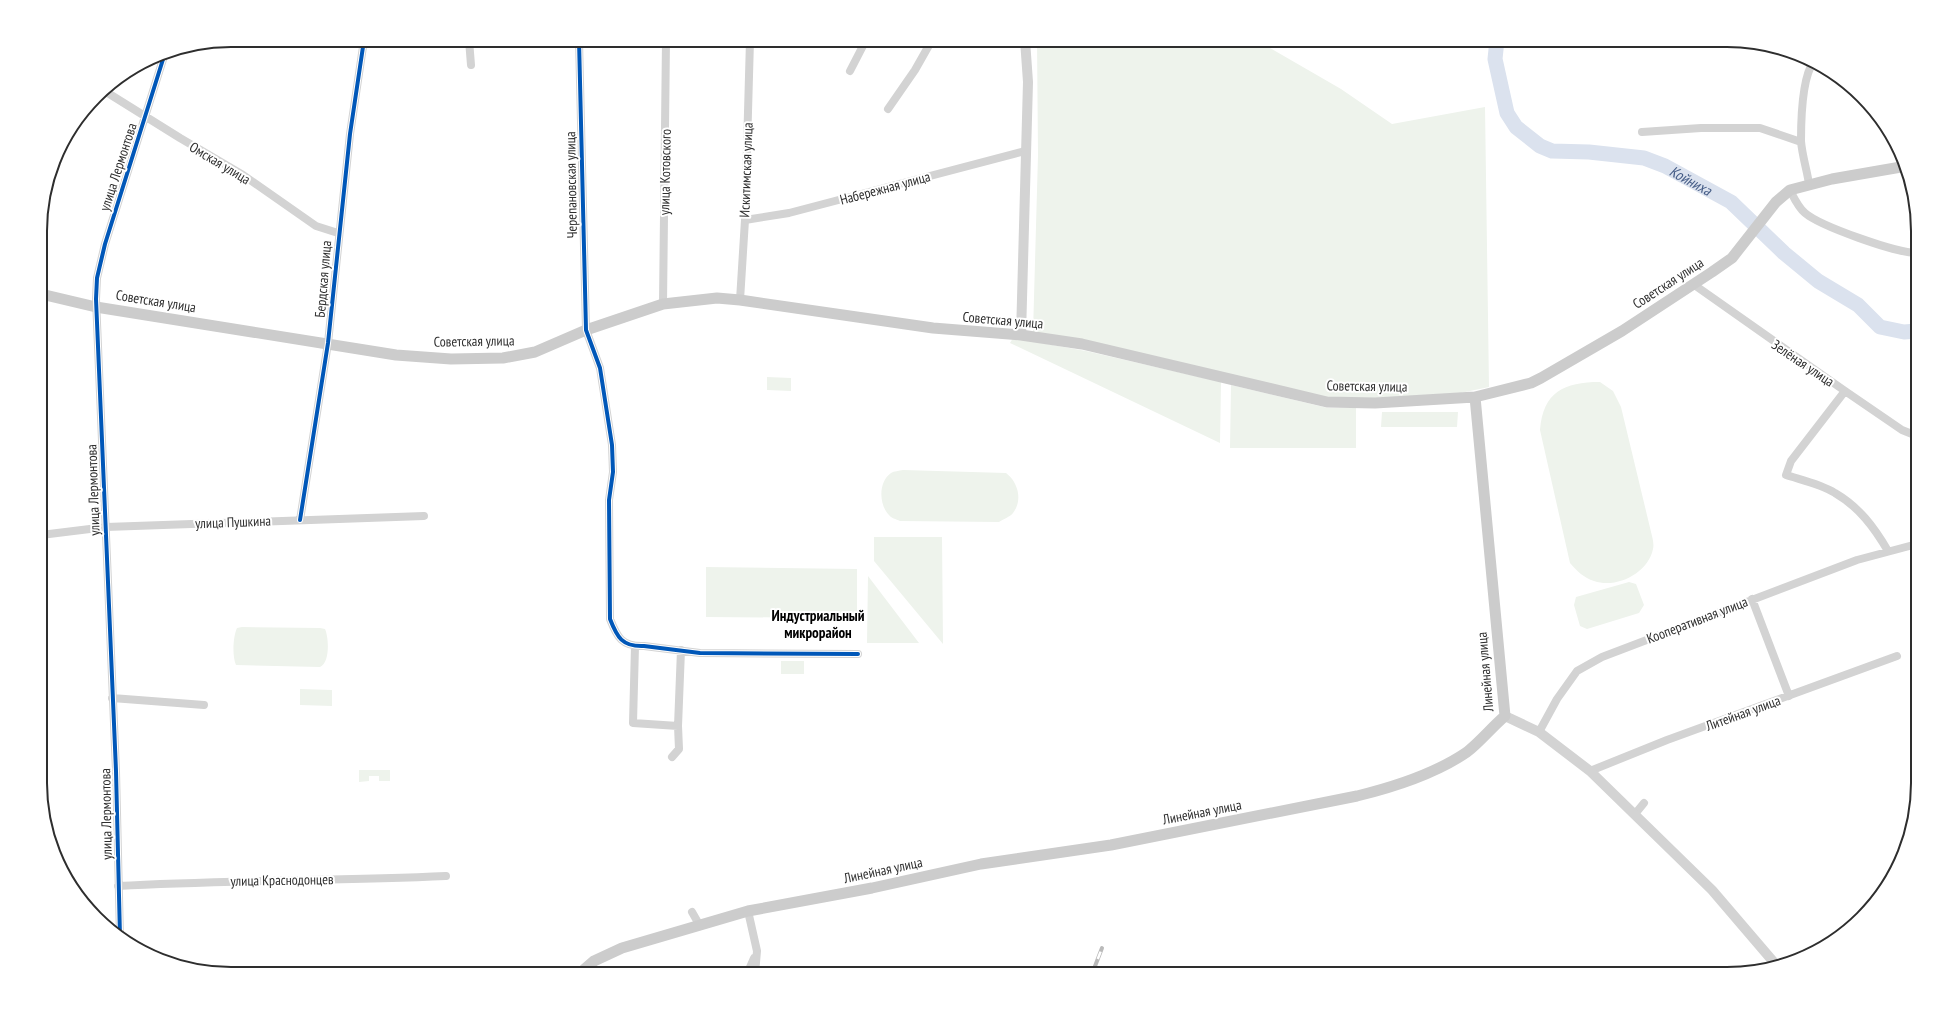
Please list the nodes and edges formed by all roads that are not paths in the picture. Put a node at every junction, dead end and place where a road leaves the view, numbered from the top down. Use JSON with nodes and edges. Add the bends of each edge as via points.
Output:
{"nodes":[{"id":1,"x":363,"y":47,"type":"edge"},
{"id":2,"x":470,"y":47,"type":"edge"},
{"id":3,"x":579,"y":47,"type":"edge"},
{"id":4,"x":666,"y":47,"type":"edge"},
{"id":5,"x":750,"y":47,"type":"edge"},
{"id":6,"x":862,"y":47,"type":"edge"},
{"id":7,"x":928,"y":47,"type":"edge"},
{"id":8,"x":1026,"y":47,"type":"edge"},
{"id":9,"x":163,"y":60,"type":"edge"},
{"id":10,"x":471,"y":65,"type":"dead end"},
{"id":11,"x":1809,"y":67,"type":"edge"},
{"id":12,"x":850,"y":71,"type":"dead end"},
{"id":13,"x":109,"y":94,"type":"edge"},
{"id":14,"x":888,"y":109,"type":"dead end"},
{"id":15,"x":145,"y":117,"type":"junction"},
{"id":16,"x":1642,"y":132,"type":"dead end"},
{"id":17,"x":1801,"y":142,"type":"junction"},
{"id":18,"x":1025,"y":151,"type":"junction"},
{"id":19,"x":1899,"y":167,"type":"edge"},
{"id":20,"x":1809,"y":184,"type":"junction"},
{"id":21,"x":1790,"y":190,"type":"junction"},
{"id":22,"x":745,"y":220,"type":"junction"},
{"id":23,"x":338,"y":233,"type":"junction"},
{"id":24,"x":1911,"y":253,"type":"edge"},
{"id":25,"x":1693,"y":284,"type":"junction"},
{"id":26,"x":47,"y":295,"type":"edge"},
{"id":27,"x":740,"y":300,"type":"junction"},
{"id":28,"x":663,"y":304,"type":"junction"},
{"id":29,"x":96,"y":307,"type":"junction"},
{"id":30,"x":586,"y":330,"type":"junction"},
{"id":31,"x":1021,"y":335,"type":"junction"},
{"id":32,"x":328,"y":343,"type":"junction"},
{"id":33,"x":1845,"y":391,"type":"junction"},
{"id":34,"x":1475,"y":397,"type":"junction"},
{"id":35,"x":1911,"y":434,"type":"edge"},
{"id":36,"x":424,"y":516,"type":"dead end"},
{"id":37,"x":300,"y":520,"type":"junction"},
{"id":38,"x":106,"y":527,"type":"junction"},
{"id":39,"x":47,"y":534,"type":"edge"},
{"id":40,"x":1911,"y":545,"type":"edge"},
{"id":41,"x":1888,"y":551,"type":"junction"},
{"id":42,"x":1752,"y":599,"type":"junction"},
{"id":43,"x":635,"y":646,"type":"junction"},
{"id":44,"x":681,"y":650,"type":"junction"},
{"id":45,"x":858,"y":654,"type":"dead end"},
{"id":46,"x":1897,"y":656,"type":"dead end"},
{"id":47,"x":1789,"y":696,"type":"junction"},
{"id":48,"x":112,"y":698,"type":"junction"},
{"id":49,"x":204,"y":705,"type":"dead end"},
{"id":50,"x":1504,"y":716,"type":"junction"},
{"id":51,"x":678,"y":726,"type":"junction"},
{"id":52,"x":1539,"y":732,"type":"junction"},
{"id":53,"x":672,"y":757,"type":"dead end"},
{"id":54,"x":1590,"y":771,"type":"junction"},
{"id":55,"x":1644,"y":803,"type":"dead end"},
{"id":56,"x":1635,"y":814,"type":"junction"},
{"id":57,"x":446,"y":876,"type":"dead end"},
{"id":58,"x":118,"y":886,"type":"junction"},
{"id":59,"x":748,"y":911,"type":"junction"},
{"id":60,"x":692,"y":912,"type":"dead end"},
{"id":61,"x":700,"y":926,"type":"junction"},
{"id":62,"x":120,"y":929,"type":"edge"},
{"id":63,"x":757,"y":951,"type":"junction"},
{"id":64,"x":1773,"y":961,"type":"edge"},
{"id":65,"x":588,"y":967,"type":"edge"},
{"id":66,"x":751,"y":967,"type":"edge"},
{"id":67,"x":756,"y":967,"type":"edge"}],
"edges":[{"from":1,"to":23,"type":"street","name":"Бердская улица"},
{"from":2,"to":10,"type":"street"},
{"from":3,"to":30,"type":"street","name":"Черепановская улица"},
{"from":4,"to":28,"type":"street","name":"улица Котовского"},
{"from":5,"to":22,"type":"street","name":"Искитимская улица"},
{"from":6,"to":12,"type":"street"},
{"from":7,"to":14,"type":"street"},
{"from":8,"to":18,"type":"street","via":[[1028,82]]},
{"from":9,"to":15,"type":"street","name":"улица Лермонтова"},
{"from":11,"to":17,"type":"street"},
{"from":13,"to":15,"type":"street","name":"Омская улица"},
{"from":15,"to":23,"type":"street","name":"Омская улица","via":[[243,175],[316,226]]},
{"from":15,"to":29,"type":"street","name":"улица Лермонтова","via":[[105,244],[97,278]]},
{"from":16,"to":17,"type":"street","via":[[1760,128]]},
{"from":17,"to":20,"type":"street"},
{"from":18,"to":22,"type":"street","name":"Набережная улица","via":[[789,213]]},
{"from":18,"to":31,"type":"street"},
{"from":19,"to":20,"type":"main road","name":"Советская улица"},
{"from":20,"to":21,"type":"main road","name":"Советская улица"},
{"from":21,"to":24,"type":"street","via":[[1794,201],[1806,214],[1852,237]]},
{"from":21,"to":25,"type":"main road","name":"Советская улица","via":[[1776,202],[1732,258]]},
{"from":22,"to":27,"type":"street","name":"Искитимская улица"},
{"from":23,"to":32,"type":"street","name":"Бердская улица"},
{"from":25,"to":33,"type":"street","name":"Зелёная улица"},
{"from":25,"to":34,"type":"main road","name":"Советская улица","via":[[1622,331],[1536,380]]},
{"from":26,"to":29,"type":"main road","name":"Советская улица"},
{"from":27,"to":28,"type":"main road","name":"Советская улица","via":[[702,299]]},
{"from":27,"to":31,"type":"main road","name":"Советская улица","via":[[944,329]]},
{"from":28,"to":30,"type":"main road","name":"Советская улица"},
{"from":29,"to":32,"type":"main road","name":"Советская улица"},
{"from":29,"to":38,"type":"street","name":"улица Лермонтова"},
{"from":30,"to":32,"type":"main road","name":"Советская улица","via":[[535,352],[503,358],[451,359],[396,354]]},
{"from":30,"to":43,"type":"street","name":"Черепановская улица","via":[[600,368],[612,445],[613,472],[609,500],[610,619],[617,636]]},
{"from":31,"to":34,"type":"main road","name":"Советская улица","via":[[1082,344],[1327,402],[1375,403]]},
{"from":32,"to":37,"type":"street","name":"Бердская улица"},
{"from":33,"to":35,"type":"street","name":"Зелёная улица"},
{"from":33,"to":41,"type":"street","via":[[1791,461],[1786,475],[1834,492],[1859,510],[1876,530]]},
{"from":34,"to":50,"type":"main road","name":"Линейная улица"},
{"from":36,"to":37,"type":"street","name":"улица Пушкина"},
{"from":37,"to":38,"type":"street","name":"улица Пушкина"},
{"from":38,"to":39,"type":"street","name":"улица Пушкина"},
{"from":38,"to":48,"type":"street","name":"улица Лермонтова"},
{"from":40,"to":41,"type":"street","name":"Кооперативная улица"},
{"from":41,"to":42,"type":"street","name":"Кооперативная улица"},
{"from":42,"to":47,"type":"street"},
{"from":42,"to":52,"type":"street","name":"Кооперативная улица","via":[[1602,657],[1578,671],[1557,699]]},
{"from":43,"to":44,"type":"street"},
{"from":43,"to":51,"type":"street","via":[[633,723]]},
{"from":44,"to":45,"type":"street","via":[[700,653]]},
{"from":44,"to":51,"type":"street"},
{"from":46,"to":47,"type":"street","name":"Литейная улица"},
{"from":47,"to":54,"type":"street","name":"Литейная улица"},
{"from":48,"to":49,"type":"street"},
{"from":48,"to":58,"type":"street","name":"улица Лермонтова"},
{"from":50,"to":52,"type":"street"},
{"from":50,"to":59,"type":"main road","name":"Линейная улица","via":[[1468,751],[1449,763],[1382,790],[1111,845],[981,864]]},
{"from":51,"to":53,"type":"street","via":[[679,749]]},
{"from":52,"to":54,"type":"street"},
{"from":54,"to":56,"type":"street"},
{"from":55,"to":56,"type":"street"},
{"from":56,"to":64,"type":"street","via":[[1712,890]]},
{"from":57,"to":58,"type":"street","name":"улица Краснодонцев","via":[[214,881]]},
{"from":58,"to":62,"type":"street","name":"улица Лермонтова"},
{"from":59,"to":61,"type":"main road","name":"Линейная улица"},
{"from":59,"to":63,"type":"street"},
{"from":60,"to":61,"type":"street"},
{"from":61,"to":65,"type":"main road","name":"Линейная улица","via":[[622,948]]},
{"from":63,"to":66,"type":"street"},
{"from":63,"to":67,"type":"street"}]}
